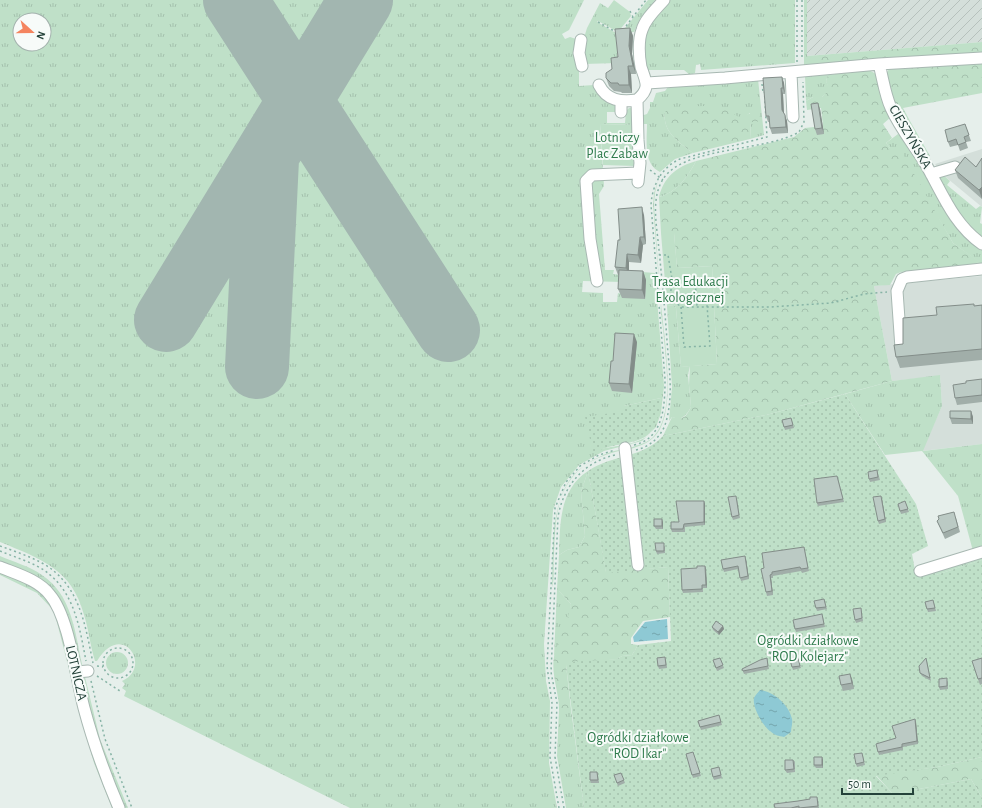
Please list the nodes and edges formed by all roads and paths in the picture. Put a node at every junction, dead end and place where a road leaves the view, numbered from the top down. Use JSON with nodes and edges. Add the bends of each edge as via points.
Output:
{"nodes":[{"id":1,"x":664,"y":0,"type":"edge"},
{"id":2,"x":797,"y":0,"type":"edge"},
{"id":3,"x":802,"y":0,"type":"edge"},
{"id":4,"x":630,"y":11,"type":"dead end"},
{"id":5,"x":632,"y":17,"type":"dead end"},
{"id":6,"x":598,"y":22,"type":"dead end"},
{"id":7,"x":618,"y":35,"type":"edge"},
{"id":8,"x":581,"y":40,"type":"dead end"},
{"id":9,"x":982,"y":58,"type":"edge"},
{"id":10,"x":879,"y":64,"type":"junction"},
{"id":11,"x":582,"y":66,"type":"dead end"},
{"id":12,"x":797,"y":72,"type":"junction"},
{"id":13,"x":761,"y":79,"type":"junction"},
{"id":14,"x":647,"y":83,"type":"junction"},
{"id":15,"x":599,"y":85,"type":"dead end"},
{"id":16,"x":637,"y":100,"type":"junction"},
{"id":17,"x":793,"y":117,"type":"dead end"},
{"id":18,"x":955,"y":167,"type":"edge"},
{"id":19,"x":928,"y":169,"type":"junction"},
{"id":20,"x":639,"y":173,"type":"junction"},
{"id":21,"x":659,"y":177,"type":"junction"},
{"id":22,"x":662,"y":180,"type":"junction"},
{"id":23,"x":982,"y":244,"type":"edge"},
{"id":24,"x":659,"y":255,"type":"junction"},
{"id":25,"x":982,"y":269,"type":"edge"},
{"id":26,"x":672,"y":279,"type":"junction"},
{"id":27,"x":597,"y":281,"type":"dead end"},
{"id":28,"x":897,"y":291,"type":"junction"},
{"id":29,"x":664,"y":301,"type":"junction"},
{"id":30,"x":670,"y":301,"type":"junction"},
{"id":31,"x":659,"y":302,"type":"junction"},
{"id":32,"x":707,"y":305,"type":"junction"},
{"id":33,"x":697,"y":306,"type":"junction"},
{"id":34,"x":681,"y":307,"type":"junction"},
{"id":35,"x":901,"y":348,"type":"edge"},
{"id":36,"x":625,"y":450,"type":"junction"},
{"id":37,"x":982,"y":552,"type":"edge"},
{"id":38,"x":638,"y":565,"type":"dead end"},
{"id":39,"x":0,"y":568,"type":"edge"},
{"id":40,"x":920,"y":571,"type":"dead end"},
{"id":41,"x":132,"y":667,"type":"joint"},
{"id":42,"x":88,"y":671,"type":"joint"},
{"id":43,"x":76,"y":672,"type":"junction"},
{"id":44,"x":120,"y":691,"type":"dead end"},
{"id":45,"x":119,"y":808,"type":"edge"},
{"id":46,"x":559,"y":808,"type":"edge"},
{"id":47,"x":564,"y":808,"type":"edge"}],
"edges":[{"from":1,"to":14,"type":"street","via":[[644,24],[640,36],[641,66]]},
{"from":2,"to":12,"type":"path"},
{"from":3,"to":12,"type":"path"},
{"from":4,"to":5,"type":"path"},
{"from":6,"to":7,"type":"path"},
{"from":8,"to":11,"type":"street"},
{"from":9,"to":10,"type":"street"},
{"from":10,"to":12,"type":"street"},
{"from":10,"to":19,"type":"street","name":"CIESZYŃSKA","via":[[891,107]]},
{"from":12,"to":13,"type":"street"},
{"from":12,"to":17,"type":"street"},
{"from":12,"to":22,"type":"path","via":[[804,122],[799,132],[684,162],[672,169]]},
{"from":13,"to":14,"type":"street"},
{"from":13,"to":21,"type":"path","via":[[767,137],[680,159],[672,163]]},
{"from":14,"to":16,"type":"street","via":[[645,91]]},
{"from":15,"to":16,"type":"street","via":[[602,91],[621,106]]},
{"from":16,"to":20,"type":"street"},
{"from":18,"to":19,"type":"street"},
{"from":19,"to":23,"type":"street","name":"CIESZYŃSKA","via":[[960,225]]},
{"from":20,"to":21,"type":"path"},
{"from":20,"to":27,"type":"street","via":[[592,174],[586,182],[590,238]]},
{"from":21,"to":22,"type":"path"},
{"from":21,"to":31,"type":"path","via":[[652,205]]},
{"from":22,"to":24,"type":"path","via":[[655,203]]},
{"from":24,"to":26,"type":"path","via":[[668,255]]},
{"from":24,"to":29,"type":"path"},
{"from":25,"to":28,"type":"street","via":[[907,277],[902,279]]},
{"from":26,"to":30,"type":"path"},
{"from":26,"to":33,"type":"path","via":[[695,279]]},
{"from":28,"to":32,"type":"path","via":[[864,294],[823,303],[770,307]]},
{"from":28,"to":35,"type":"street"},
{"from":29,"to":30,"type":"path"},
{"from":29,"to":31,"type":"path"},
{"from":29,"to":36,"type":"path","via":[[670,387],[666,420],[654,440],[644,447]]},
{"from":30,"to":34,"type":"path"},
{"from":31,"to":36,"type":"path","via":[[665,379],[662,416],[659,427],[650,438]]},
{"from":32,"to":33,"type":"path"},
{"from":32,"to":34,"type":"path","via":[[710,346],[684,347]]},
{"from":33,"to":34,"type":"path"},
{"from":36,"to":38,"type":"street"},
{"from":36,"to":46,"type":"path","via":[[599,455],[580,466],[566,482],[555,508],[547,666],[552,702],[550,757]]},
{"from":36,"to":47,"type":"path","via":[[586,467],[569,486],[560,508],[551,672],[557,703],[555,756]]},
{"from":37,"to":40,"type":"street"},
{"from":39,"to":43,"type":"street","name":"LOTNICZA","via":[[38,585],[57,603]]},
{"from":41,"to":41,"type":"path","via":[[122,678],[113,678],[103,667],[104,657],[110,650],[120,648],[132,657]]},
{"from":42,"to":43,"type":"street"},
{"from":42,"to":44,"type":"path"},
{"from":43,"to":45,"type":"street","name":"LOTNICZA","via":[[93,741]]}]}
